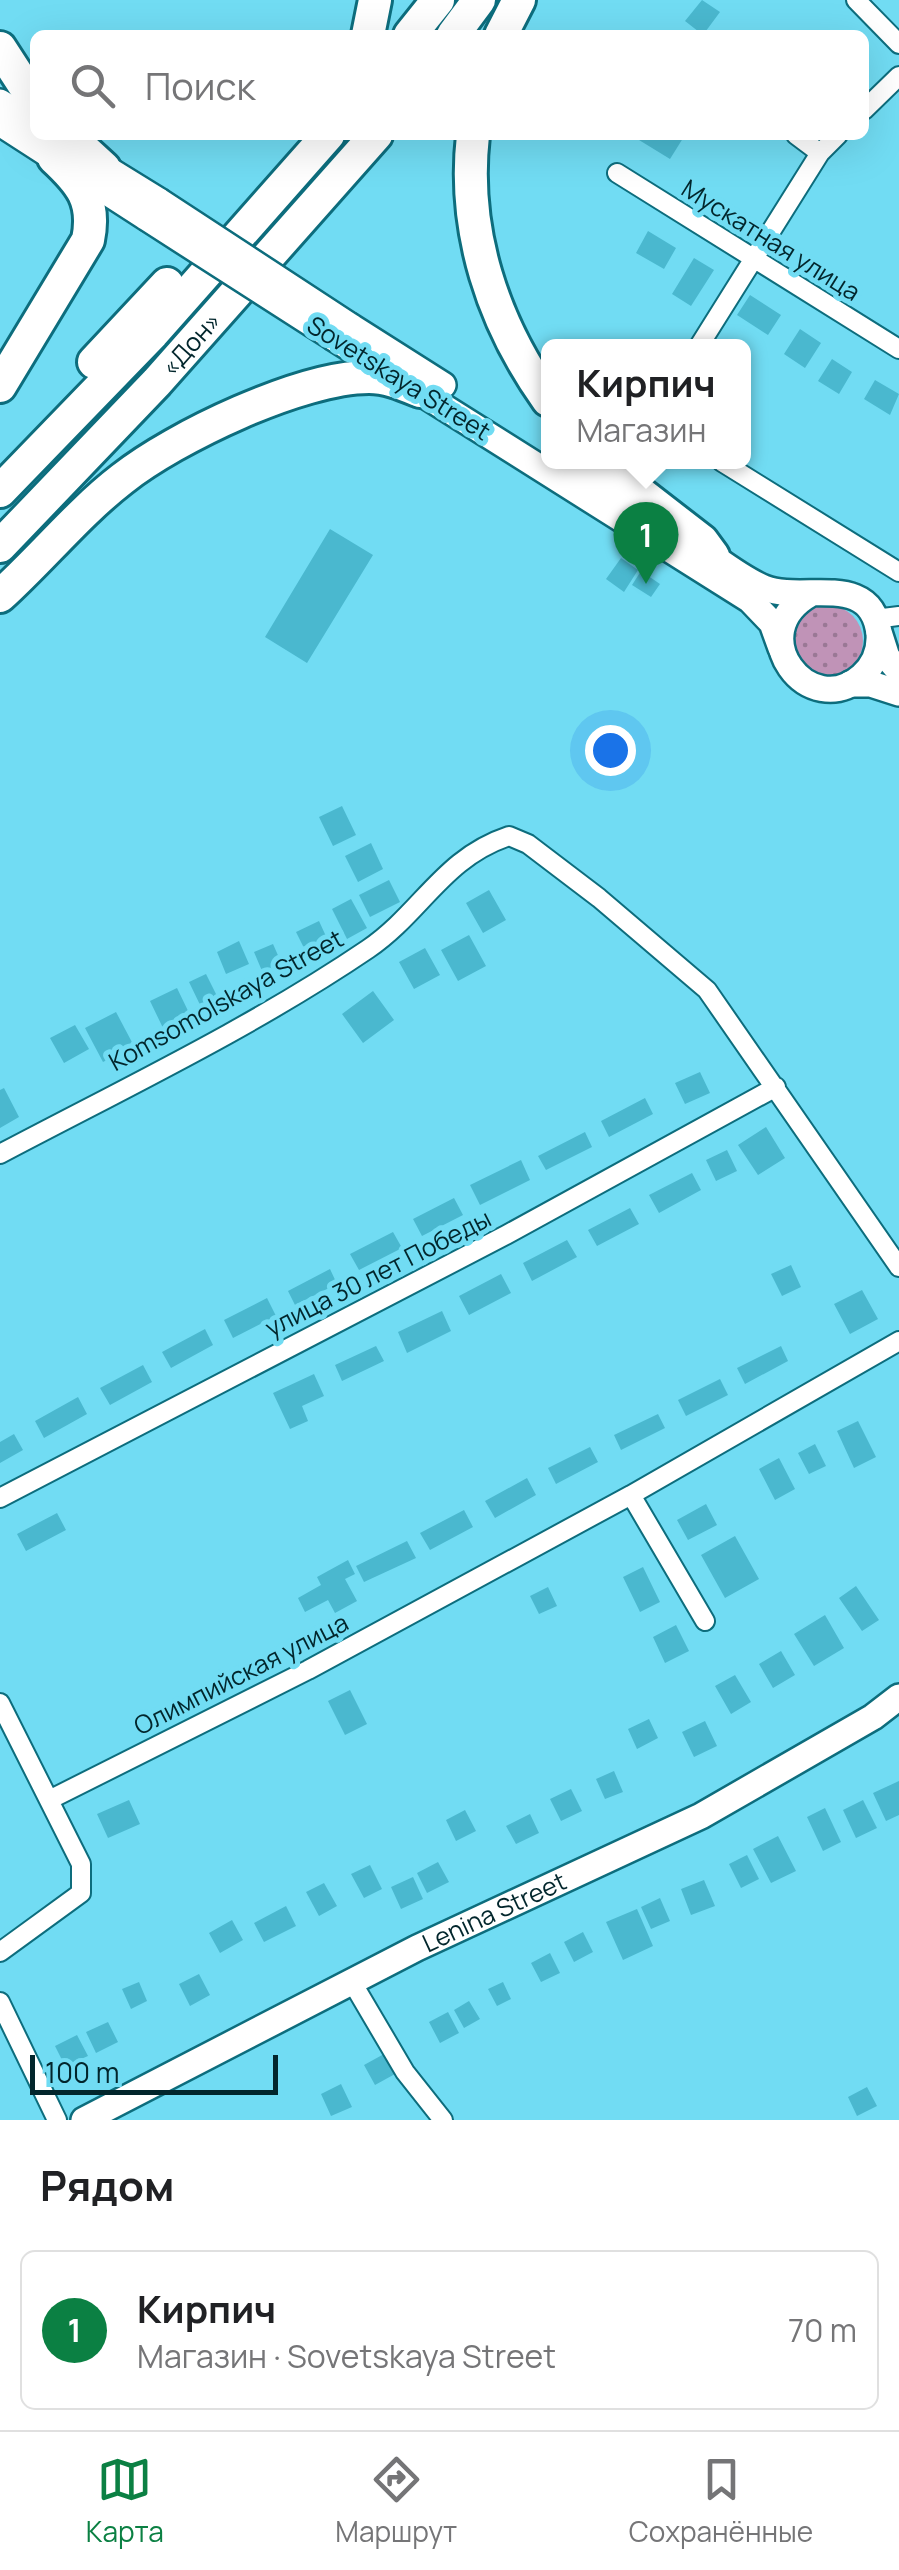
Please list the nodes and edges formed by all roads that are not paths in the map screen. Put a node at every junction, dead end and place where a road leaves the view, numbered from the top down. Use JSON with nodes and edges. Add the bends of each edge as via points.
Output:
{"nodes":[{"id":1,"x":375,"y":0,"type":"edge"},
{"id":2,"x":438,"y":0,"type":"edge"},
{"id":3,"x":479,"y":0,"type":"edge"},
{"id":4,"x":519,"y":0,"type":"edge"},
{"id":5,"x":856,"y":0,"type":"edge"},
{"id":6,"x":369,"y":30,"type":"edge"},
{"id":7,"x":414,"y":30,"type":"edge"},
{"id":8,"x":457,"y":30,"type":"edge"},
{"id":9,"x":504,"y":30,"type":"edge"},
{"id":10,"x":899,"y":44,"type":"edge"},
{"id":11,"x":0,"y":48,"type":"edge"},
{"id":12,"x":899,"y":76,"type":"edge"},
{"id":13,"x":30,"y":94,"type":"edge"},
{"id":14,"x":0,"y":102,"type":"edge"},
{"id":15,"x":869,"y":105,"type":"edge"},
{"id":16,"x":30,"y":121,"type":"edge"},
{"id":17,"x":0,"y":122,"type":"edge"},
{"id":18,"x":30,"y":132,"type":"edge"},
{"id":19,"x":294,"y":140,"type":"edge"},
{"id":20,"x":324,"y":140,"type":"edge"},
{"id":21,"x":372,"y":140,"type":"edge"},
{"id":22,"x":474,"y":140,"type":"edge"},
{"id":23,"x":803,"y":140,"type":"edge"},
{"id":24,"x":833,"y":140,"type":"edge"},
{"id":25,"x":58,"y":142,"type":"edge"},
{"id":26,"x":820,"y":152,"type":"junction"},
{"id":27,"x":104,"y":168,"type":"joint"},
{"id":28,"x":617,"y":173,"type":"dead end"},
{"id":29,"x":153,"y":210,"type":"junction"},
{"id":30,"x":752,"y":257,"type":"junction"},
{"id":31,"x":342,"y":332,"type":"junction"},
{"id":32,"x":703,"y":339,"type":"edge"},
{"id":33,"x":899,"y":349,"type":"edge"},
{"id":34,"x":0,"y":386,"type":"edge"},
{"id":35,"x":541,"y":389,"type":"edge"},
{"id":36,"x":420,"y":391,"type":"junction"},
{"id":37,"x":541,"y":448,"type":"edge"},
{"id":38,"x":0,"y":461,"type":"edge"},
{"id":39,"x":541,"y":468,"type":"edge"},
{"id":40,"x":543,"y":469,"type":"edge"},
{"id":41,"x":575,"y":469,"type":"edge"},
{"id":42,"x":609,"y":469,"type":"edge"},
{"id":43,"x":733,"y":469,"type":"edge"},
{"id":44,"x":0,"y":491,"type":"edge"},
{"id":45,"x":0,"y":546,"type":"edge"},
{"id":46,"x":713,"y":556,"type":"junction"},
{"id":47,"x":899,"y":572,"type":"edge"},
{"id":48,"x":810,"y":594,"type":"junction"},
{"id":49,"x":0,"y":596,"type":"edge"},
{"id":50,"x":884,"y":622,"type":"edge"},
{"id":51,"x":781,"y":649,"type":"junction"},
{"id":52,"x":899,"y":671,"type":"edge"},
{"id":53,"x":850,"y":684,"type":"junction"},
{"id":54,"x":899,"y":693,"type":"edge"},
{"id":55,"x":776,"y":1087,"type":"junction"},
{"id":56,"x":0,"y":1154,"type":"edge"},
{"id":57,"x":899,"y":1267,"type":"edge"},
{"id":58,"x":899,"y":1342,"type":"edge"},
{"id":59,"x":631,"y":1495,"type":"junction"},
{"id":60,"x":0,"y":1498,"type":"edge"},
{"id":61,"x":705,"y":1621,"type":"dead end"},
{"id":62,"x":899,"y":1697,"type":"edge"},
{"id":63,"x":0,"y":1703,"type":"edge"},
{"id":64,"x":50,"y":1798,"type":"junction"},
{"id":65,"x":0,"y":1952,"type":"edge"},
{"id":66,"x":352,"y":1982,"type":"junction"},
{"id":67,"x":0,"y":2002,"type":"edge"},
{"id":68,"x":58,"y":2120,"type":"edge"},
{"id":69,"x":84,"y":2120,"type":"edge"},
{"id":70,"x":443,"y":2120,"type":"edge"}],
"edges":[{"from":1,"to":6,"type":"highway"},
{"from":2,"to":7,"type":"highway"},
{"from":3,"to":8,"type":"highway"},
{"from":4,"to":9,"type":"highway"},
{"from":5,"to":10,"type":"street"},
{"from":11,"to":13,"type":"highway"},
{"from":12,"to":15,"type":"street"},
{"from":14,"to":16,"type":"main road"},
{"from":17,"to":18,"type":"main road","name":"Sovetskaya Street"},
{"from":19,"to":38,"type":"highway"},
{"from":20,"to":44,"type":"highway","name":"«Дон»"},
{"from":21,"to":45,"type":"highway","name":"«Дон»","via":[[157,382]]},
{"from":22,"to":35,"type":"highway","via":[[472,190],[483,268],[512,344]]},
{"from":23,"to":26,"type":"street"},
{"from":24,"to":26,"type":"street"},
{"from":25,"to":27,"type":"highway"},
{"from":25,"to":29,"type":"main road","name":"Sovetskaya Street"},
{"from":25,"to":34,"type":"highway","via":[[83,185],[92,222],[88,240]]},
{"from":26,"to":30,"type":"street"},
{"from":27,"to":29,"type":"main road","name":"Sovetskaya Street"},
{"from":28,"to":30,"type":"street","name":"Мускатная улица"},
{"from":29,"to":31,"type":"main road","name":"Sovetskaya Street","bridge":true},
{"from":30,"to":32,"type":"street"},
{"from":30,"to":33,"type":"street","name":"Мускатная улица"},
{"from":31,"to":36,"type":"main road","name":"Sovetskaya Street"},
{"from":31,"to":37,"type":"main road","name":"Sovetskaya Street"},
{"from":36,"to":39,"type":"main road","name":"Sovetskaya Street"},
{"from":36,"to":49,"type":"highway","via":[[366,377],[272,401],[212,425],[122,478]]},
{"from":40,"to":51,"type":"main road","name":"Sovetskaya Street","via":[[750,600],[772,623]]},
{"from":41,"to":46,"type":"main road"},
{"from":42,"to":46,"type":"highway","via":[[702,540]]},
{"from":43,"to":47,"type":"street"},
{"from":46,"to":48,"type":"main road","via":[[764,588]]},
{"from":48,"to":50,"type":"main road","via":[[852,596]]},
{"from":48,"to":51,"type":"main road","via":[[786,616]]},
{"from":50,"to":52,"type":"main road","via":[[887,656]]},
{"from":50,"to":53,"type":"main road","via":[[874,662]]},
{"from":51,"to":53,"type":"main road","via":[[807,683]]},
{"from":53,"to":54,"type":"main road"},
{"from":55,"to":56,"type":"street","name":"Komsomolskaya Street","via":[[707,990],[599,898],[509,836],[472,850],[405,919],[314,984]]},
{"from":55,"to":57,"type":"street"},
{"from":55,"to":60,"type":"street","name":"улица 30 лет Победы","via":[[506,1236]]},
{"from":58,"to":59,"type":"street","name":"Олимпийская улица"},
{"from":59,"to":61,"type":"street"},
{"from":59,"to":64,"type":"street","name":"Олимпийская улица","via":[[308,1670]]},
{"from":62,"to":66,"type":"main road","name":"Lenina Street","via":[[701,1816]]},
{"from":63,"to":64,"type":"street"},
{"from":64,"to":65,"type":"street","via":[[82,1864],[81,1893]]},
{"from":66,"to":69,"type":"main road","name":"Lenina Street"},
{"from":66,"to":70,"type":"street","via":[[405,2072]]},
{"from":67,"to":68,"type":"street"}]}
